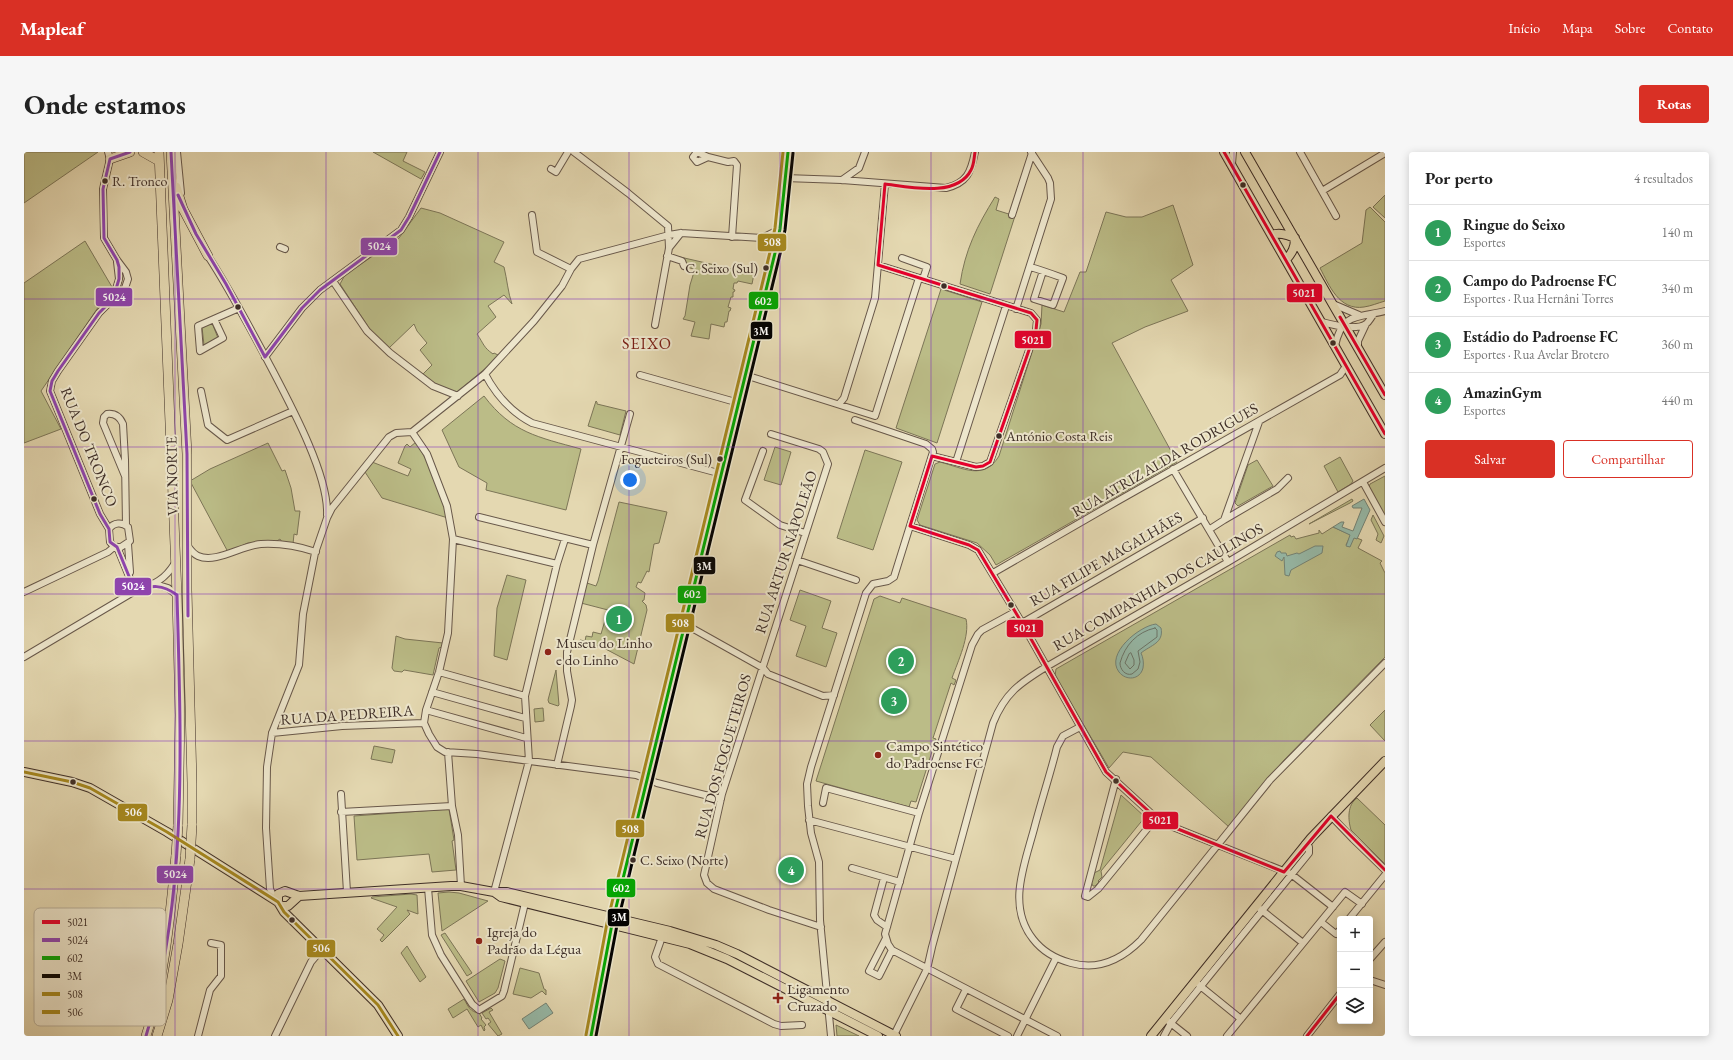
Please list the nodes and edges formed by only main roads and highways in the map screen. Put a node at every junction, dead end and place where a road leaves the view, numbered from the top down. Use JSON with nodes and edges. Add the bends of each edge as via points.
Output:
{"nodes":[{"id":1,"x":130,"y":152,"type":"edge"},
{"id":2,"x":143,"y":152,"type":"edge"},
{"id":3,"x":171,"y":152,"type":"edge"},
{"id":4,"x":788,"y":152,"type":"edge"},
{"id":5,"x":1224,"y":152,"type":"edge"},
{"id":6,"x":1245,"y":152,"type":"edge"},
{"id":7,"x":109,"y":156,"type":"edge"},
{"id":8,"x":159,"y":157,"type":"edge"},
{"id":9,"x":1272,"y":235,"type":"junction"},
{"id":10,"x":1295,"y":238,"type":"junction"},
{"id":11,"x":208,"y":256,"type":"road end"},
{"id":12,"x":1286,"y":260,"type":"junction"},
{"id":13,"x":1385,"y":395,"type":"edge"},
{"id":14,"x":1385,"y":434,"type":"edge"},
{"id":15,"x":1385,"y":761,"type":"edge"},
{"id":16,"x":24,"y":772,"type":"edge"},
{"id":17,"x":494,"y":892,"type":"junction"},
{"id":18,"x":290,"y":893,"type":"junction"},
{"id":19,"x":299,"y":896,"type":"junction"},
{"id":20,"x":275,"y":898,"type":"junction"},
{"id":21,"x":291,"y":903,"type":"junction"},
{"id":22,"x":288,"y":914,"type":"junction"},
{"id":23,"x":613,"y":921,"type":"junction"},
{"id":24,"x":166,"y":952,"type":"edge"},
{"id":25,"x":166,"y":1007,"type":"edge"},
{"id":26,"x":149,"y":1026,"type":"edge"},
{"id":27,"x":160,"y":1026,"type":"edge"},
{"id":28,"x":146,"y":1036,"type":"edge"},
{"id":29,"x":157,"y":1036,"type":"edge"},
{"id":30,"x":398,"y":1036,"type":"edge"},
{"id":31,"x":591,"y":1036,"type":"edge"},
{"id":32,"x":878,"y":1036,"type":"edge"},
{"id":33,"x":895,"y":1036,"type":"edge"},
{"id":34,"x":1151,"y":1036,"type":"edge"}],
"edges":[{"from":1,"to":7,"type":"highway"},
{"from":2,"to":8,"type":"highway"},
{"from":3,"to":11,"type":"highway","via":[[177,192],[183,209]]},
{"from":3,"to":25,"type":"highway","name":"VIA NORTE","bridge":true,"via":[[187,454],[192,825],[189,874]]},
{"from":4,"to":23,"type":"main road","via":[[775,253]]},
{"from":5,"to":9,"type":"main road"},
{"from":6,"to":10,"type":"main road"},
{"from":8,"to":24,"type":"highway","name":"VIA NORTE","bridge":true,"via":[[180,715],[178,826]]},
{"from":9,"to":10,"type":"main road","via":[[1277,233]]},
{"from":9,"to":12,"type":"main road"},
{"from":10,"to":12,"type":"main road","via":[[1295,246]]},
{"from":10,"to":13,"type":"main road"},
{"from":12,"to":14,"type":"main road"},
{"from":15,"to":34,"type":"main road","via":[[1308,841],[1288,873],[1260,908],[1168,1021]]},
{"from":16,"to":20,"type":"main road","via":[[90,788]]},
{"from":17,"to":19,"type":"main road","via":[[461,886]]},
{"from":17,"to":23,"type":"main road","via":[[507,892]]},
{"from":17,"to":23,"type":"main road","via":[[501,897],[525,903]]},
{"from":18,"to":19,"type":"main road"},
{"from":18,"to":20,"type":"main road","via":[[283,891]]},
{"from":18,"to":21,"type":"main road"},
{"from":19,"to":21,"type":"main road"},
{"from":20,"to":21,"type":"main road","via":[[286,907]]},
{"from":20,"to":22,"type":"main road"},
{"from":21,"to":22,"type":"main road"},
{"from":22,"to":30,"type":"main road","via":[[378,1004]]},
{"from":23,"to":31,"type":"main road"},
{"from":23,"to":32,"type":"main road","via":[[690,944],[727,959]]},
{"from":23,"to":33,"type":"main road","via":[[670,931],[716,945]]},
{"from":26,"to":28,"type":"highway","name":"VIA NORTE","bridge":true},
{"from":27,"to":29,"type":"highway","name":"VIA NORTE","bridge":true}]}
